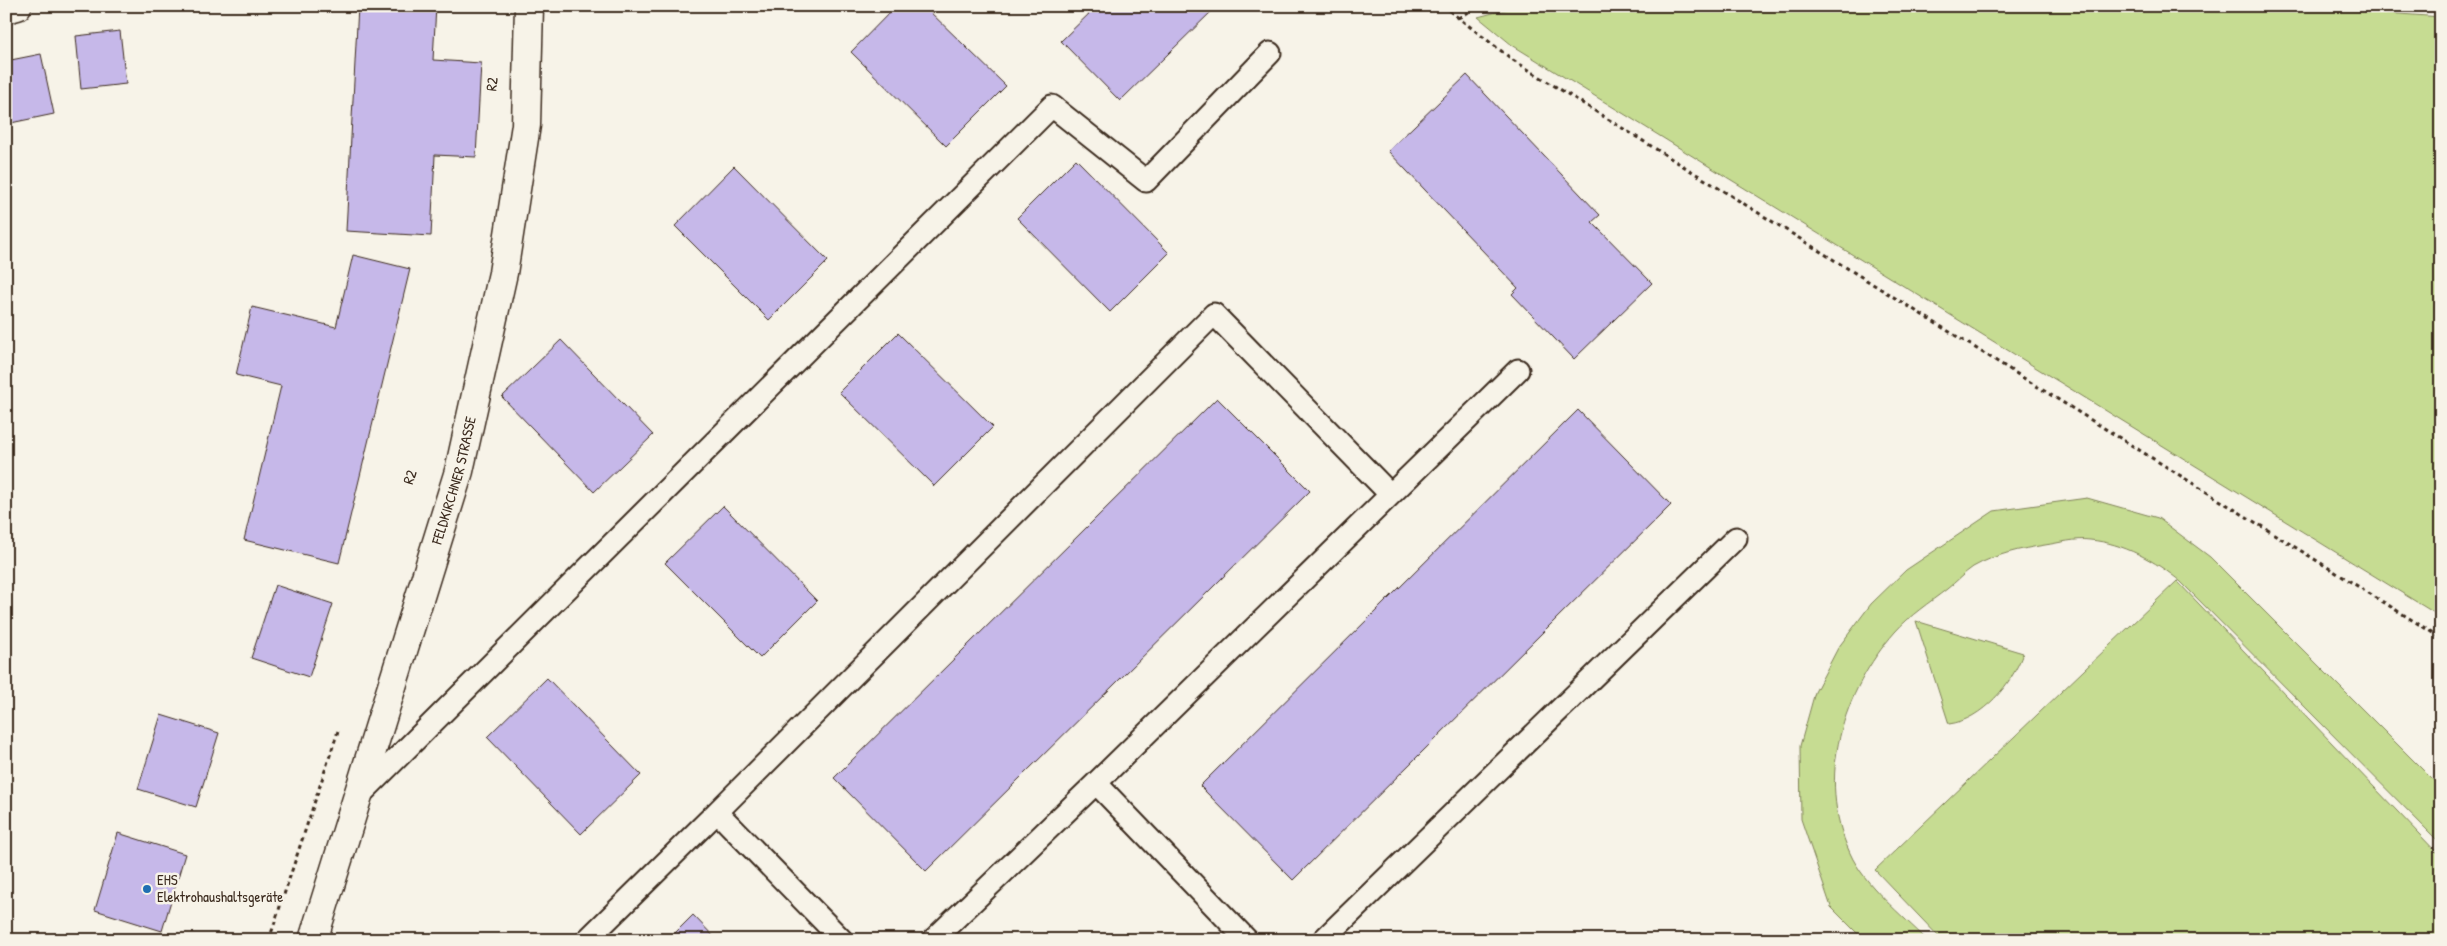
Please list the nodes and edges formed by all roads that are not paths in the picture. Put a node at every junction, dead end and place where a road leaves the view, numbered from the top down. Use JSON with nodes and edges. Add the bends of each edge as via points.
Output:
{"nodes":[{"id":1,"x":17,"y":6,"type":"edge"},
{"id":2,"x":529,"y":6,"type":"edge"},
{"id":3,"x":6,"y":9,"type":"edge"},
{"id":4,"x":1270,"y":53,"type":"dead end"},
{"id":5,"x":1518,"y":370,"type":"dead end"},
{"id":6,"x":1390,"y":494,"type":"junction"},
{"id":7,"x":1736,"y":538,"type":"dead end"},
{"id":8,"x":1096,"y":783,"type":"junction"},
{"id":9,"x":357,"y":799,"type":"junction"},
{"id":10,"x":717,"y":812,"type":"junction"},
{"id":11,"x":313,"y":940,"type":"edge"},
{"id":12,"x":587,"y":940,"type":"edge"},
{"id":13,"x":842,"y":940,"type":"edge"},
{"id":14,"x":932,"y":940,"type":"edge"},
{"id":15,"x":1247,"y":940,"type":"edge"},
{"id":16,"x":1323,"y":940,"type":"edge"}],
"edges":[{"from":1,"to":3,"type":"street"},
{"from":2,"to":9,"type":"street","name":"FELDKIRCHNER STRASSE","via":[[526,125],[503,273],[459,471]]},
{"from":4,"to":9,"type":"lane","via":[[1146,182],[1052,106]]},
{"from":5,"to":6,"type":"lane"},
{"from":6,"to":8,"type":"lane"},
{"from":6,"to":10,"type":"lane","via":[[1214,314]]},
{"from":7,"to":16,"type":"lane"},
{"from":8,"to":14,"type":"lane"},
{"from":8,"to":15,"type":"lane"},
{"from":9,"to":11,"type":"street","name":"FELDKIRCHNER STRASSE"},
{"from":10,"to":12,"type":"lane"},
{"from":10,"to":13,"type":"lane"}]}
